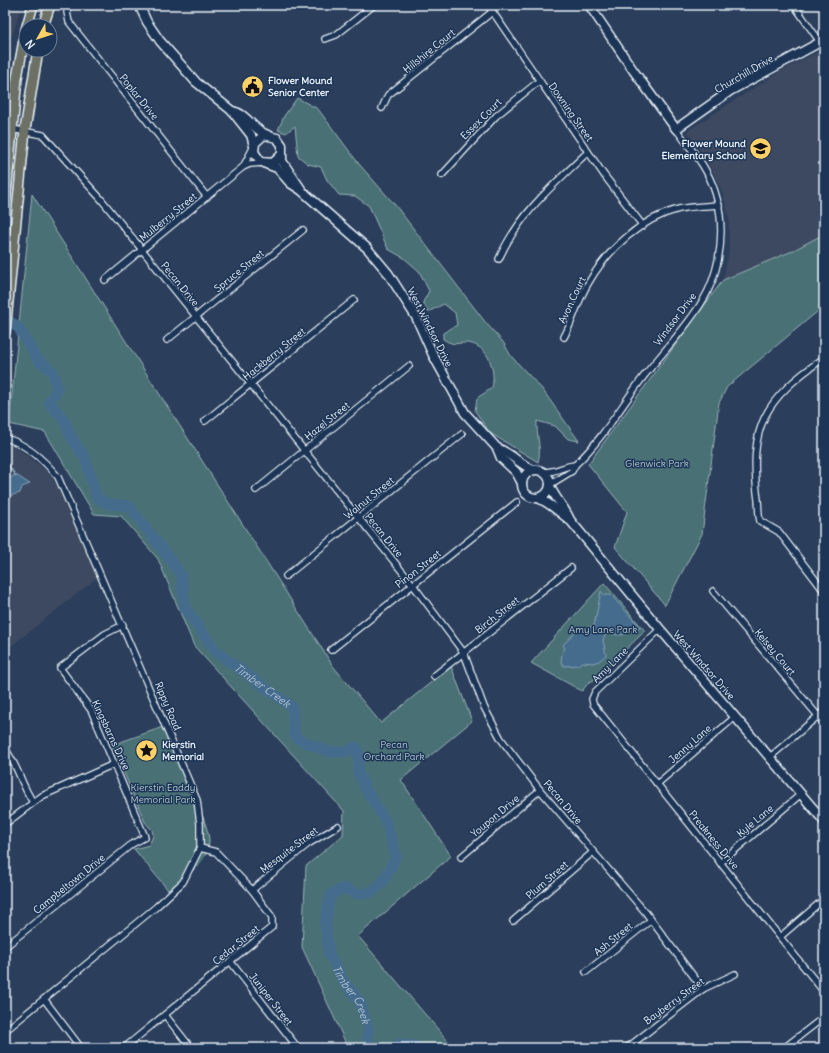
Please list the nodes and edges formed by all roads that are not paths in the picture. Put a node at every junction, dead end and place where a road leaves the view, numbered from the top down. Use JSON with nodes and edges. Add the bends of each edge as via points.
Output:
{"nodes":[{"id":1,"x":33,"y":5,"type":"edge"},
{"id":2,"x":50,"y":5,"type":"edge"},
{"id":3,"x":68,"y":5,"type":"edge"},
{"id":4,"x":139,"y":5,"type":"edge"},
{"id":5,"x":374,"y":5,"type":"edge"},
{"id":6,"x":488,"y":5,"type":"edge"},
{"id":7,"x":589,"y":5,"type":"edge"},
{"id":8,"x":794,"y":5,"type":"edge"},
{"id":9,"x":492,"y":12,"type":"junction"},
{"id":10,"x":29,"y":18,"type":"edge"},
{"id":11,"x":46,"y":18,"type":"edge"},
{"id":12,"x":325,"y":39,"type":"dead end"},
{"id":13,"x":822,"y":41,"type":"edge"},
{"id":14,"x":21,"y":58,"type":"edge"},
{"id":15,"x":37,"y":58,"type":"edge"},
{"id":16,"x":539,"y":81,"type":"junction"},
{"id":17,"x":382,"y":108,"type":"dead end"},
{"id":18,"x":232,"y":111,"type":"junction"},
{"id":19,"x":12,"y":128,"type":"junction"},
{"id":20,"x":676,"y":129,"type":"junction"},
{"id":21,"x":25,"y":130,"type":"junction"},
{"id":22,"x":269,"y":135,"type":"junction"},
{"id":23,"x":254,"y":147,"type":"junction"},
{"id":24,"x":588,"y":152,"type":"junction"},
{"id":25,"x":282,"y":154,"type":"junction"},
{"id":26,"x":265,"y":163,"type":"junction"},
{"id":27,"x":243,"y":167,"type":"junction"},
{"id":28,"x":442,"y":175,"type":"dead end"},
{"id":29,"x":301,"y":190,"type":"junction"},
{"id":30,"x":207,"y":197,"type":"junction"},
{"id":31,"x":5,"y":204,"type":"edge"},
{"id":32,"x":719,"y":205,"type":"junction"},
{"id":33,"x":643,"y":226,"type":"junction"},
{"id":34,"x":303,"y":230,"type":"dead end"},
{"id":35,"x":142,"y":250,"type":"junction"},
{"id":36,"x":499,"y":259,"type":"dead end"},
{"id":37,"x":105,"y":280,"type":"dead end"},
{"id":38,"x":354,"y":300,"type":"dead end"},
{"id":39,"x":196,"y":317,"type":"junction"},
{"id":40,"x":5,"y":332,"type":"edge"},
{"id":41,"x":564,"y":337,"type":"dead end"},
{"id":42,"x":167,"y":340,"type":"dead end"},
{"id":43,"x":824,"y":358,"type":"edge"},
{"id":44,"x":409,"y":366,"type":"dead end"},
{"id":45,"x":250,"y":385,"type":"junction"},
{"id":46,"x":205,"y":421,"type":"dead end"},
{"id":47,"x":462,"y":434,"type":"dead end"},
{"id":48,"x":5,"y":438,"type":"edge"},
{"id":49,"x":497,"y":448,"type":"junction"},
{"id":50,"x":304,"y":451,"type":"junction"},
{"id":51,"x":575,"y":464,"type":"junction"},
{"id":52,"x":533,"y":470,"type":"junction"},
{"id":53,"x":543,"y":472,"type":"junction"},
{"id":54,"x":522,"y":483,"type":"junction"},
{"id":55,"x":551,"y":485,"type":"junction"},
{"id":56,"x":256,"y":490,"type":"dead end"},
{"id":57,"x":538,"y":498,"type":"junction"},
{"id":58,"x":517,"y":502,"type":"dead end"},
{"id":59,"x":359,"y":518,"type":"junction"},
{"id":60,"x":570,"y":520,"type":"junction"},
{"id":61,"x":571,"y":568,"type":"dead end"},
{"id":62,"x":286,"y":576,"type":"dead end"},
{"id":63,"x":413,"y":585,"type":"junction"},
{"id":64,"x":713,"y":591,"type":"dead end"},
{"id":65,"x":824,"y":591,"type":"edge"},
{"id":66,"x":123,"y":625,"type":"junction"},
{"id":67,"x":660,"y":629,"type":"junction"},
{"id":68,"x":331,"y":650,"type":"dead end"},
{"id":69,"x":464,"y":653,"type":"junction"},
{"id":70,"x":434,"y":676,"type":"dead end"},
{"id":71,"x":592,"y":699,"type":"joint"},
{"id":72,"x":824,"y":712,"type":"edge"},
{"id":73,"x":818,"y":716,"type":"junction"},
{"id":74,"x":735,"y":717,"type":"junction"},
{"id":75,"x":824,"y":723,"type":"edge"},
{"id":76,"x":5,"y":749,"type":"edge"},
{"id":77,"x":770,"y":757,"type":"junction"},
{"id":78,"x":114,"y":764,"type":"junction"},
{"id":79,"x":658,"y":784,"type":"junction"},
{"id":80,"x":540,"y":790,"type":"junction"},
{"id":81,"x":801,"y":794,"type":"junction"},
{"id":82,"x":33,"y":802,"type":"junction"},
{"id":83,"x":824,"y":821,"type":"edge"},
{"id":84,"x":5,"y":824,"type":"edge"},
{"id":85,"x":338,"y":826,"type":"dead end"},
{"id":86,"x":145,"y":837,"type":"joint"},
{"id":87,"x":200,"y":848,"type":"junction"},
{"id":88,"x":593,"y":852,"type":"junction"},
{"id":89,"x":461,"y":857,"type":"dead end"},
{"id":90,"x":720,"y":863,"type":"junction"},
{"id":91,"x":252,"y":890,"type":"junction"},
{"id":92,"x":824,"y":899,"type":"edge"},
{"id":93,"x":651,"y":920,"type":"junction"},
{"id":94,"x":513,"y":921,"type":"dead end"},
{"id":95,"x":780,"y":937,"type":"junction"},
{"id":96,"x":5,"y":947,"type":"edge"},
{"id":97,"x":230,"y":962,"type":"junction"},
{"id":98,"x":586,"y":972,"type":"dead end"},
{"id":99,"x":735,"y":974,"type":"dead end"},
{"id":100,"x":703,"y":989,"type":"junction"},
{"id":101,"x":824,"y":992,"type":"edge"},
{"id":102,"x":44,"y":999,"type":"junction"},
{"id":103,"x":165,"y":1015,"type":"junction"},
{"id":104,"x":824,"y":1017,"type":"edge"},
{"id":105,"x":5,"y":1032,"type":"edge"},
{"id":106,"x":81,"y":1048,"type":"edge"},
{"id":107,"x":124,"y":1048,"type":"edge"},
{"id":108,"x":191,"y":1048,"type":"edge"},
{"id":109,"x":298,"y":1048,"type":"edge"},
{"id":110,"x":627,"y":1048,"type":"edge"},
{"id":111,"x":784,"y":1048,"type":"edge"}],
"edges":[{"from":1,"to":10,"type":"main road"},
{"from":2,"to":11,"type":"main road"},
{"from":3,"to":30,"type":"street","name":"Poplar Drive","via":[[69,22]]},
{"from":4,"to":18,"type":"street","name":"West Windsor Drive","via":[[153,32],[184,70]]},
{"from":5,"to":12,"type":"street","via":[[336,35]]},
{"from":6,"to":9,"type":"street","name":"Downing Street"},
{"from":7,"to":20,"type":"street","name":"Windsor Drive"},
{"from":8,"to":13,"type":"street"},
{"from":9,"to":16,"type":"street","name":"Downing Street"},
{"from":9,"to":17,"type":"street","name":"Hillshire Court","via":[[388,95]]},
{"from":13,"to":20,"type":"street","name":"Churchill Drive","via":[[730,91]]},
{"from":14,"to":19,"type":"main road"},
{"from":15,"to":21,"type":"main road"},
{"from":16,"to":24,"type":"street","name":"Downing Street"},
{"from":16,"to":28,"type":"street","name":"Essex Court","via":[[496,116]]},
{"from":18,"to":22,"type":"street","name":"West Windsor Drive","via":[[239,112],[256,130]]},
{"from":18,"to":23,"type":"street","name":"West Windsor Drive","via":[[251,135]]},
{"from":19,"to":21,"type":"street","name":"Pecan Drive"},
{"from":19,"to":31,"type":"main road"},
{"from":20,"to":32,"type":"street","name":"Windsor Drive","via":[[706,172]]},
{"from":21,"to":35,"type":"street","name":"Pecan Drive","via":[[43,135],[58,149]]},
{"from":21,"to":40,"type":"main road"},
{"from":22,"to":23,"type":"street","via":[[260,137]]},
{"from":22,"to":25,"type":"street","name":"West Windsor Drive","via":[[280,141]]},
{"from":23,"to":26,"type":"street","name":"West Windsor Drive","via":[[258,159]]},
{"from":23,"to":27,"type":"street","name":"Mulberry Street","via":[[252,155]]},
{"from":24,"to":33,"type":"street","name":"Downing Street"},
{"from":24,"to":36,"type":"street","via":[[537,200],[504,247]]},
{"from":25,"to":26,"type":"street","via":[[277,161]]},
{"from":25,"to":29,"type":"street","name":"West Windsor Drive","via":[[282,161]]},
{"from":26,"to":27,"type":"street","name":"Mulberry Street"},
{"from":26,"to":29,"type":"street","name":"West Windsor Drive","via":[[277,168],[290,183]]},
{"from":27,"to":30,"type":"street","name":"Mulberry Street"},
{"from":29,"to":49,"type":"street","name":"West Windsor Drive","via":[[367,248],[388,273],[416,317],[433,355],[465,413]]},
{"from":30,"to":35,"type":"street","name":"Mulberry Street"},
{"from":32,"to":33,"type":"street","name":"Avon Court","via":[[680,209]]},
{"from":32,"to":51,"type":"street","name":"Windsor Drive","via":[[720,241],[715,272],[708,292],[592,449]]},
{"from":33,"to":41,"type":"street","name":"Avon Court","via":[[629,235],[604,259],[588,282]]},
{"from":34,"to":39,"type":"street","name":"Spruce Street"},
{"from":35,"to":37,"type":"street","name":"Mulberry Street"},
{"from":35,"to":39,"type":"street","name":"Pecan Drive"},
{"from":38,"to":45,"type":"street","name":"Hackberry Street"},
{"from":39,"to":42,"type":"street","name":"Spruce Street"},
{"from":39,"to":45,"type":"street","name":"Pecan Drive"},
{"from":43,"to":65,"type":"street","via":[[777,397],[762,419],[758,432],[754,475],[760,521],[779,532]]},
{"from":44,"to":50,"type":"street","name":"Hazel Street"},
{"from":45,"to":46,"type":"street","name":"Hackberry Street"},
{"from":45,"to":50,"type":"street","name":"Pecan Drive"},
{"from":47,"to":59,"type":"street","name":"Walnut Street"},
{"from":48,"to":66,"type":"street","name":"Rippy Road","via":[[30,450],[58,477]]},
{"from":49,"to":52,"type":"street","name":"West Windsor Drive"},
{"from":49,"to":54,"type":"street","name":"West Windsor Drive","via":[[501,458],[516,472]]},
{"from":50,"to":56,"type":"street","name":"Hazel Street"},
{"from":50,"to":59,"type":"street","name":"Pecan Drive"},
{"from":51,"to":53,"type":"street","name":"Windsor Drive","via":[[558,471]]},
{"from":51,"to":55,"type":"street","name":"Windsor Drive","via":[[572,471]]},
{"from":52,"to":53,"type":"street","name":"West Windsor Drive"},
{"from":52,"to":54,"type":"street","via":[[524,476]]},
{"from":53,"to":55,"type":"street","name":"West Windsor Drive","via":[[548,476]]},
{"from":54,"to":57,"type":"street","name":"West Windsor Drive","via":[[527,494]]},
{"from":55,"to":57,"type":"street","via":[[547,493]]},
{"from":55,"to":60,"type":"street","name":"West Windsor Drive","via":[[553,494],[566,509]]},
{"from":57,"to":60,"type":"street","name":"West Windsor Drive","via":[[548,502]]},
{"from":58,"to":63,"type":"street","name":"Pinon Street"},
{"from":59,"to":62,"type":"street","name":"Walnut Street"},
{"from":59,"to":63,"type":"street","name":"Pecan Drive"},
{"from":60,"to":67,"type":"street","name":"West Windsor Drive"},
{"from":61,"to":69,"type":"street","name":"Birch Street"},
{"from":63,"to":68,"type":"street","name":"Pinon Street"},
{"from":63,"to":69,"type":"street","name":"Pecan Drive"},
{"from":64,"to":73,"type":"street","name":"Kelsey Court"},
{"from":66,"to":78,"type":"street","name":"Kingsbarns Drive","via":[[105,634],[60,668],[91,710]]},
{"from":66,"to":87,"type":"street","name":"Rippy Road","via":[[197,800]]},
{"from":67,"to":71,"type":"street","name":"Amy Lane","via":[[595,692]]},
{"from":67,"to":74,"type":"street","name":"West Windsor Drive"},
{"from":69,"to":70,"type":"street","name":"Birch Street"},
{"from":69,"to":80,"type":"street","name":"Pecan Drive","via":[[484,707],[497,733]]},
{"from":71,"to":79,"type":"street","name":"Preakness Drive","via":[[596,709]]},
{"from":72,"to":73,"type":"street"},
{"from":73,"to":75,"type":"street","name":"Kelsey Court"},
{"from":73,"to":77,"type":"street"},
{"from":74,"to":77,"type":"street","name":"West Windsor Drive"},
{"from":74,"to":79,"type":"street","name":"Jenny Lane"},
{"from":76,"to":82,"type":"street"},
{"from":77,"to":81,"type":"street","name":"West Windsor Drive"},
{"from":78,"to":82,"type":"street","via":[[48,792]]},
{"from":78,"to":86,"type":"street","name":"Kingsbarns Drive"},
{"from":79,"to":90,"type":"street","name":"Preakness Drive"},
{"from":80,"to":88,"type":"street","name":"Pecan Drive"},
{"from":80,"to":89,"type":"street","name":"Youpon Drive"},
{"from":81,"to":83,"type":"street","name":"West Windsor Drive"},
{"from":81,"to":90,"type":"street","name":"Kyle Lane"},
{"from":82,"to":84,"type":"street"},
{"from":85,"to":91,"type":"street","name":"Mesquite Street","via":[[308,844]]},
{"from":86,"to":96,"type":"street","name":"Campbeltown Drive","via":[[132,844]]},
{"from":87,"to":91,"type":"street","name":"Cedar Street","via":[[216,852]]},
{"from":87,"to":102,"type":"street","name":"Rippy Road","via":[[183,882],[156,908]]},
{"from":88,"to":93,"type":"street","name":"Pecan Drive"},
{"from":88,"to":94,"type":"street","name":"Plum Street"},
{"from":90,"to":95,"type":"street","name":"Preakness Drive"},
{"from":91,"to":97,"type":"street","name":"Cedar Street","via":[[272,917],[272,927]]},
{"from":92,"to":95,"type":"street"},
{"from":93,"to":98,"type":"street","name":"Ash Street"},
{"from":93,"to":100,"type":"street","name":"Pecan Drive"},
{"from":95,"to":101,"type":"street","name":"Preakness Drive"},
{"from":97,"to":103,"type":"street","name":"Cedar Street"},
{"from":97,"to":109,"type":"street","name":"Juniper Street"},
{"from":99,"to":100,"type":"street","name":"Bayberry Street"},
{"from":100,"to":110,"type":"street","name":"Bayberry Street"},
{"from":102,"to":105,"type":"street","name":"Rippy Road"},
{"from":102,"to":106,"type":"street"},
{"from":103,"to":107,"type":"street","name":"Cedar Street"},
{"from":103,"to":108,"type":"street"},
{"from":104,"to":111,"type":"street"}]}
